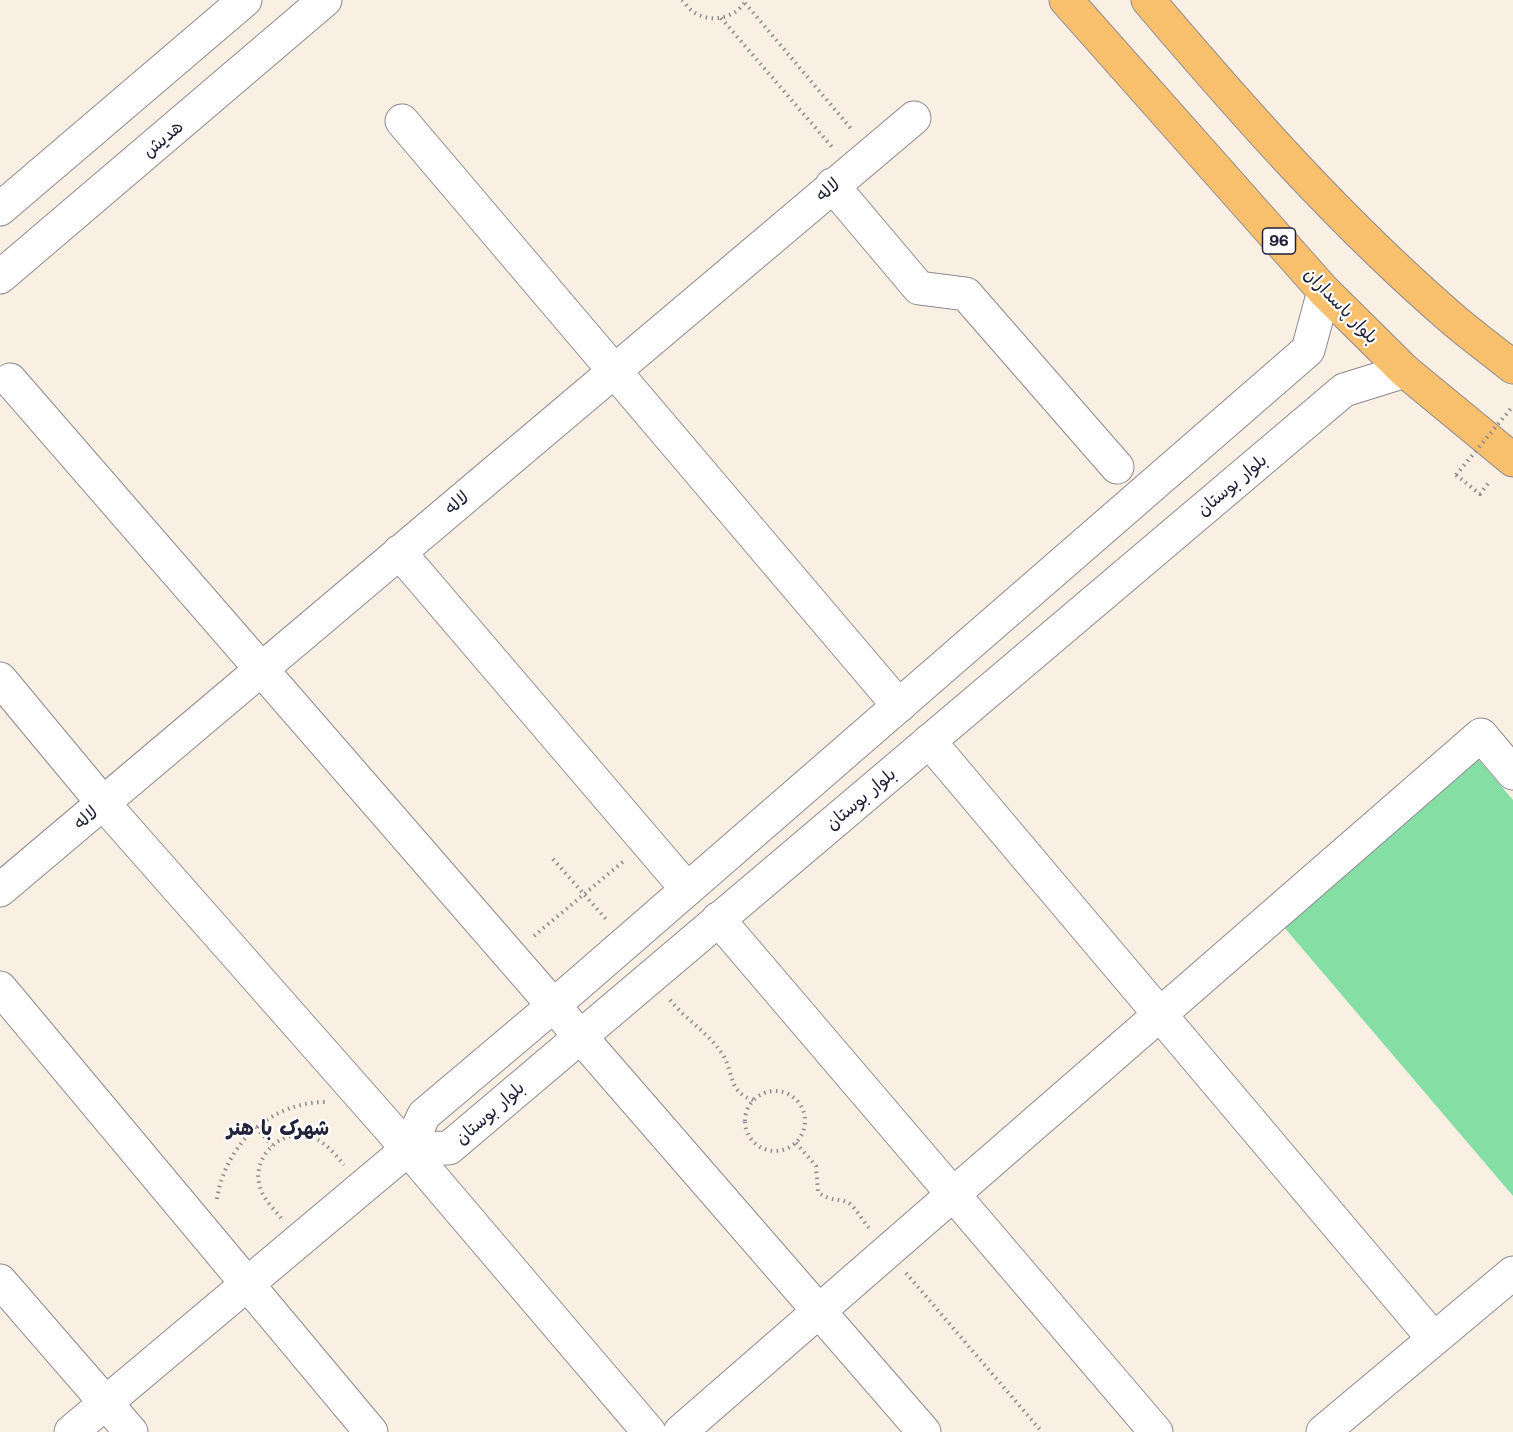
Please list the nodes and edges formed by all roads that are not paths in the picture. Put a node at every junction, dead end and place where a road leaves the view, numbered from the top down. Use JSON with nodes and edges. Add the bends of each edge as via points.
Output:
{"nodes":[{"id":1,"x":245,"y":0,"type":"edge"},
{"id":2,"x":325,"y":0,"type":"edge"},
{"id":3,"x":1066,"y":0,"type":"edge"},
{"id":4,"x":1148,"y":0,"type":"edge"},
{"id":5,"x":914,"y":118,"type":"dead end"},
{"id":6,"x":402,"y":122,"type":"dead end"},
{"id":7,"x":852,"y":169,"type":"junction"},
{"id":8,"x":0,"y":209,"type":"edge"},
{"id":9,"x":0,"y":278,"type":"edge"},
{"id":10,"x":1324,"y":291,"type":"junction"},
{"id":11,"x":1513,"y":366,"type":"edge"},
{"id":12,"x":614,"y":371,"type":"junction"},
{"id":13,"x":1405,"y":371,"type":"junction"},
{"id":14,"x":10,"y":380,"type":"dead end"},
{"id":15,"x":1513,"y":460,"type":"edge"},
{"id":16,"x":1117,"y":467,"type":"dead end"},
{"id":17,"x":399,"y":552,"type":"junction"},
{"id":18,"x":261,"y":669,"type":"junction"},
{"id":19,"x":0,"y":679,"type":"edge"},
{"id":20,"x":899,"y":706,"type":"junction"},
{"id":21,"x":929,"y":741,"type":"junction"},
{"id":22,"x":1513,"y":773,"type":"edge"},
{"id":23,"x":104,"y":802,"type":"junction"},
{"id":24,"x":687,"y":889,"type":"junction"},
{"id":25,"x":0,"y":890,"type":"edge"},
{"id":26,"x":718,"y":920,"type":"junction"},
{"id":27,"x":0,"y":988,"type":"edge"},
{"id":28,"x":553,"y":1006,"type":"junction"},
{"id":29,"x":1160,"y":1014,"type":"junction"},
{"id":30,"x":580,"y":1036,"type":"junction"},
{"id":31,"x":408,"y":1149,"type":"junction"},
{"id":32,"x":953,"y":1195,"type":"junction"},
{"id":33,"x":1513,"y":1273,"type":"edge"},
{"id":34,"x":0,"y":1281,"type":"edge"},
{"id":35,"x":247,"y":1283,"type":"junction"},
{"id":36,"x":819,"y":1311,"type":"junction"},
{"id":37,"x":1434,"y":1339,"type":"junction"},
{"id":38,"x":105,"y":1403,"type":"junction"},
{"id":39,"x":71,"y":1432,"type":"edge"},
{"id":40,"x":131,"y":1432,"type":"edge"},
{"id":41,"x":371,"y":1432,"type":"edge"},
{"id":42,"x":649,"y":1432,"type":"edge"},
{"id":43,"x":680,"y":1432,"type":"edge"},
{"id":44,"x":924,"y":1432,"type":"edge"},
{"id":45,"x":1156,"y":1432,"type":"edge"},
{"id":46,"x":1323,"y":1432,"type":"edge"}],
"edges":[{"from":1,"to":8,"type":"street"},
{"from":2,"to":9,"type":"street","name":"هدیش"},
{"from":3,"to":10,"type":"highway","name":"بلوار پاسداران","number":"96"},
{"from":4,"to":11,"type":"highway","via":[[1234,101],[1374,247],[1456,322]]},
{"from":5,"to":7,"type":"street","name":"لاله"},
{"from":6,"to":12,"type":"street"},
{"from":7,"to":12,"type":"street","name":"لاله"},
{"from":7,"to":16,"type":"street","via":[[919,288],[966,294]]},
{"from":10,"to":13,"type":"highway","name":"بلوار پاسداران","number":"96"},
{"from":10,"to":20,"type":"street","via":[[1308,350]]},
{"from":12,"to":17,"type":"street","name":"لاله"},
{"from":12,"to":20,"type":"street"},
{"from":13,"to":15,"type":"highway","name":"بلوار پاسداران","number":"96"},
{"from":13,"to":21,"type":"street","name":"بلوار بوستان","via":[[1344,390]]},
{"from":14,"to":18,"type":"street"},
{"from":17,"to":18,"type":"street","name":"لاله"},
{"from":17,"to":24,"type":"street"},
{"from":18,"to":23,"type":"street","name":"لاله"},
{"from":18,"to":28,"type":"street"},
{"from":19,"to":23,"type":"street"},
{"from":20,"to":24,"type":"street"},
{"from":21,"to":26,"type":"street","name":"بلوار بوستان"},
{"from":21,"to":29,"type":"street"},
{"from":22,"to":29,"type":"street","via":[[1481,735]]},
{"from":23,"to":25,"type":"street","name":"لاله"},
{"from":23,"to":31,"type":"street"},
{"from":24,"to":28,"type":"street"},
{"from":26,"to":30,"type":"street","name":"بلوار بوستان"},
{"from":26,"to":32,"type":"street"},
{"from":27,"to":35,"type":"street"},
{"from":28,"to":30,"type":"street"},
{"from":28,"to":31,"type":"street","via":[[424,1115]]},
{"from":29,"to":32,"type":"street"},
{"from":29,"to":37,"type":"street"},
{"from":30,"to":31,"type":"street","name":"بلوار بوستان","via":[[449,1148]]},
{"from":30,"to":36,"type":"street"},
{"from":31,"to":35,"type":"street"},
{"from":31,"to":42,"type":"street"},
{"from":32,"to":36,"type":"street"},
{"from":32,"to":45,"type":"street"},
{"from":33,"to":37,"type":"street"},
{"from":34,"to":38,"type":"street"},
{"from":35,"to":38,"type":"street"},
{"from":35,"to":41,"type":"street"},
{"from":36,"to":43,"type":"street"},
{"from":36,"to":44,"type":"street"},
{"from":37,"to":46,"type":"street"},
{"from":38,"to":39,"type":"street"},
{"from":38,"to":40,"type":"street"}]}
